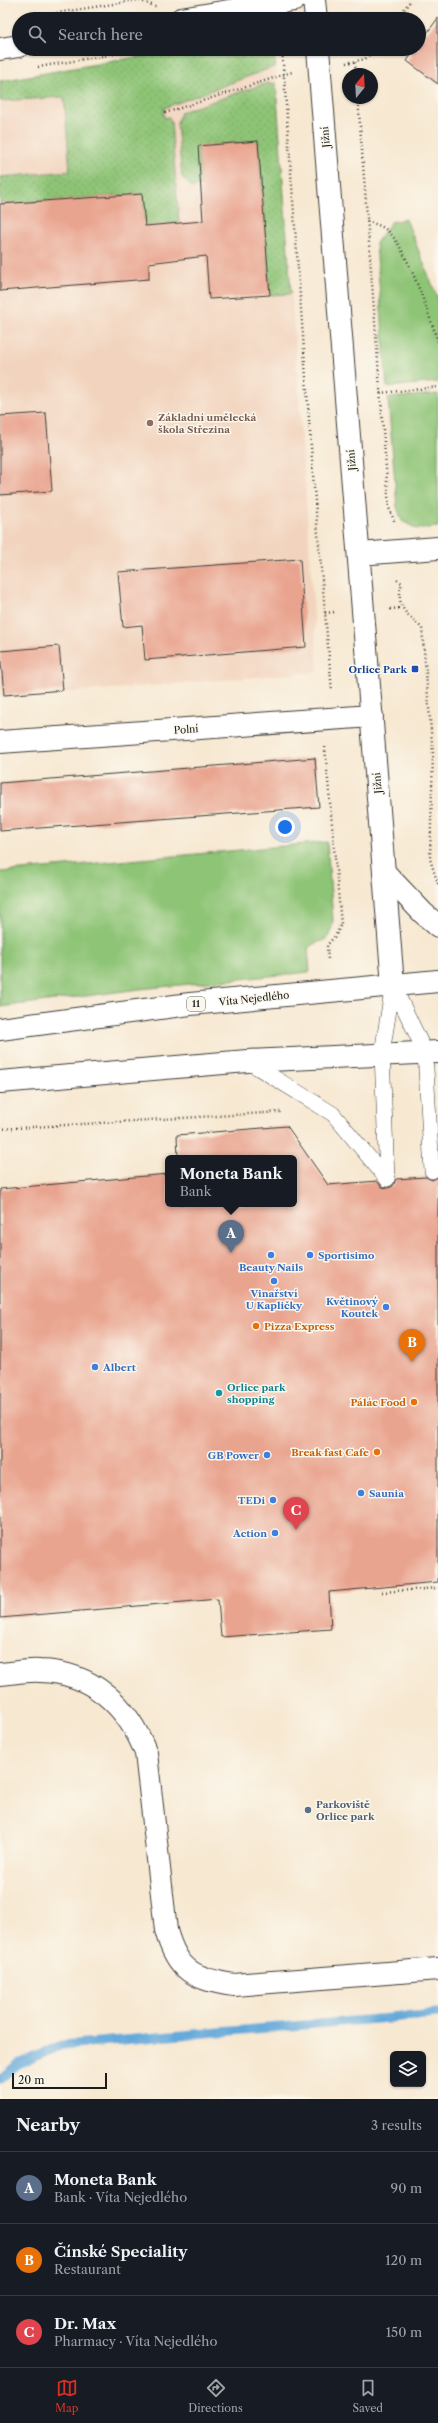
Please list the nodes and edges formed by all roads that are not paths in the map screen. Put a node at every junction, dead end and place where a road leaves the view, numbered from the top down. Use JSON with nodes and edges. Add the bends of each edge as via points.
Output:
{"nodes":[{"id":1,"x":294,"y":0,"type":"edge"},
{"id":2,"x":314,"y":0,"type":"edge"},
{"id":3,"x":223,"y":12,"type":"edge"},
{"id":4,"x":315,"y":12,"type":"edge"},
{"id":5,"x":12,"y":47,"type":"edge"},
{"id":6,"x":0,"y":49,"type":"edge"},
{"id":7,"x":319,"y":56,"type":"edge"},
{"id":8,"x":438,"y":548,"type":"edge"},
{"id":9,"x":359,"y":554,"type":"junction"},
{"id":10,"x":372,"y":716,"type":"junction"},
{"id":11,"x":0,"y":742,"type":"edge"},
{"id":12,"x":384,"y":872,"type":"junction"},
{"id":13,"x":438,"y":926,"type":"edge"},
{"id":14,"x":438,"y":981,"type":"edge"},
{"id":15,"x":393,"y":985,"type":"junction"},
{"id":16,"x":0,"y":1029,"type":"edge"},
{"id":17,"x":431,"y":1052,"type":"edge"},
{"id":18,"x":382,"y":1053,"type":"junction"},
{"id":19,"x":247,"y":1061,"type":"junction"},
{"id":20,"x":0,"y":1082,"type":"edge"},
{"id":21,"x":432,"y":1171,"type":"dead end"},
{"id":22,"x":0,"y":1674,"type":"edge"},
{"id":23,"x":438,"y":1969,"type":"edge"}],
"edges":[{"from":1,"to":3,"type":"street"},
{"from":2,"to":4,"type":"street"},
{"from":5,"to":6,"type":"street"},
{"from":7,"to":9,"type":"street","name":"Jižní"},
{"from":8,"to":9,"type":"street"},
{"from":9,"to":10,"type":"street","name":"Jižní"},
{"from":10,"to":11,"type":"street","name":"Polní"},
{"from":10,"to":12,"type":"street","name":"Jižní"},
{"from":12,"to":13,"type":"street"},
{"from":12,"to":15,"type":"street","name":"Jižní"},
{"from":14,"to":15,"type":"street","name":"Víta Nejedlého","number":"11"},
{"from":15,"to":16,"type":"street","name":"Víta Nejedlého","number":"11","via":[[190,1004]]},
{"from":15,"to":17,"type":"lane"},
{"from":15,"to":18,"type":"lane"},
{"from":17,"to":18,"type":"street"},
{"from":17,"to":21,"type":"lane"},
{"from":18,"to":19,"type":"street"},
{"from":18,"to":19,"type":"lane","via":[[387,1179],[333,1114]]},
{"from":19,"to":20,"type":"street"},
{"from":22,"to":23,"type":"street","via":[[40,1671],[74,1676],[115,1701],[139,1735],[146,1753],[166,1930],[172,1949],[183,1966],[205,1981],[234,1986]]}]}
